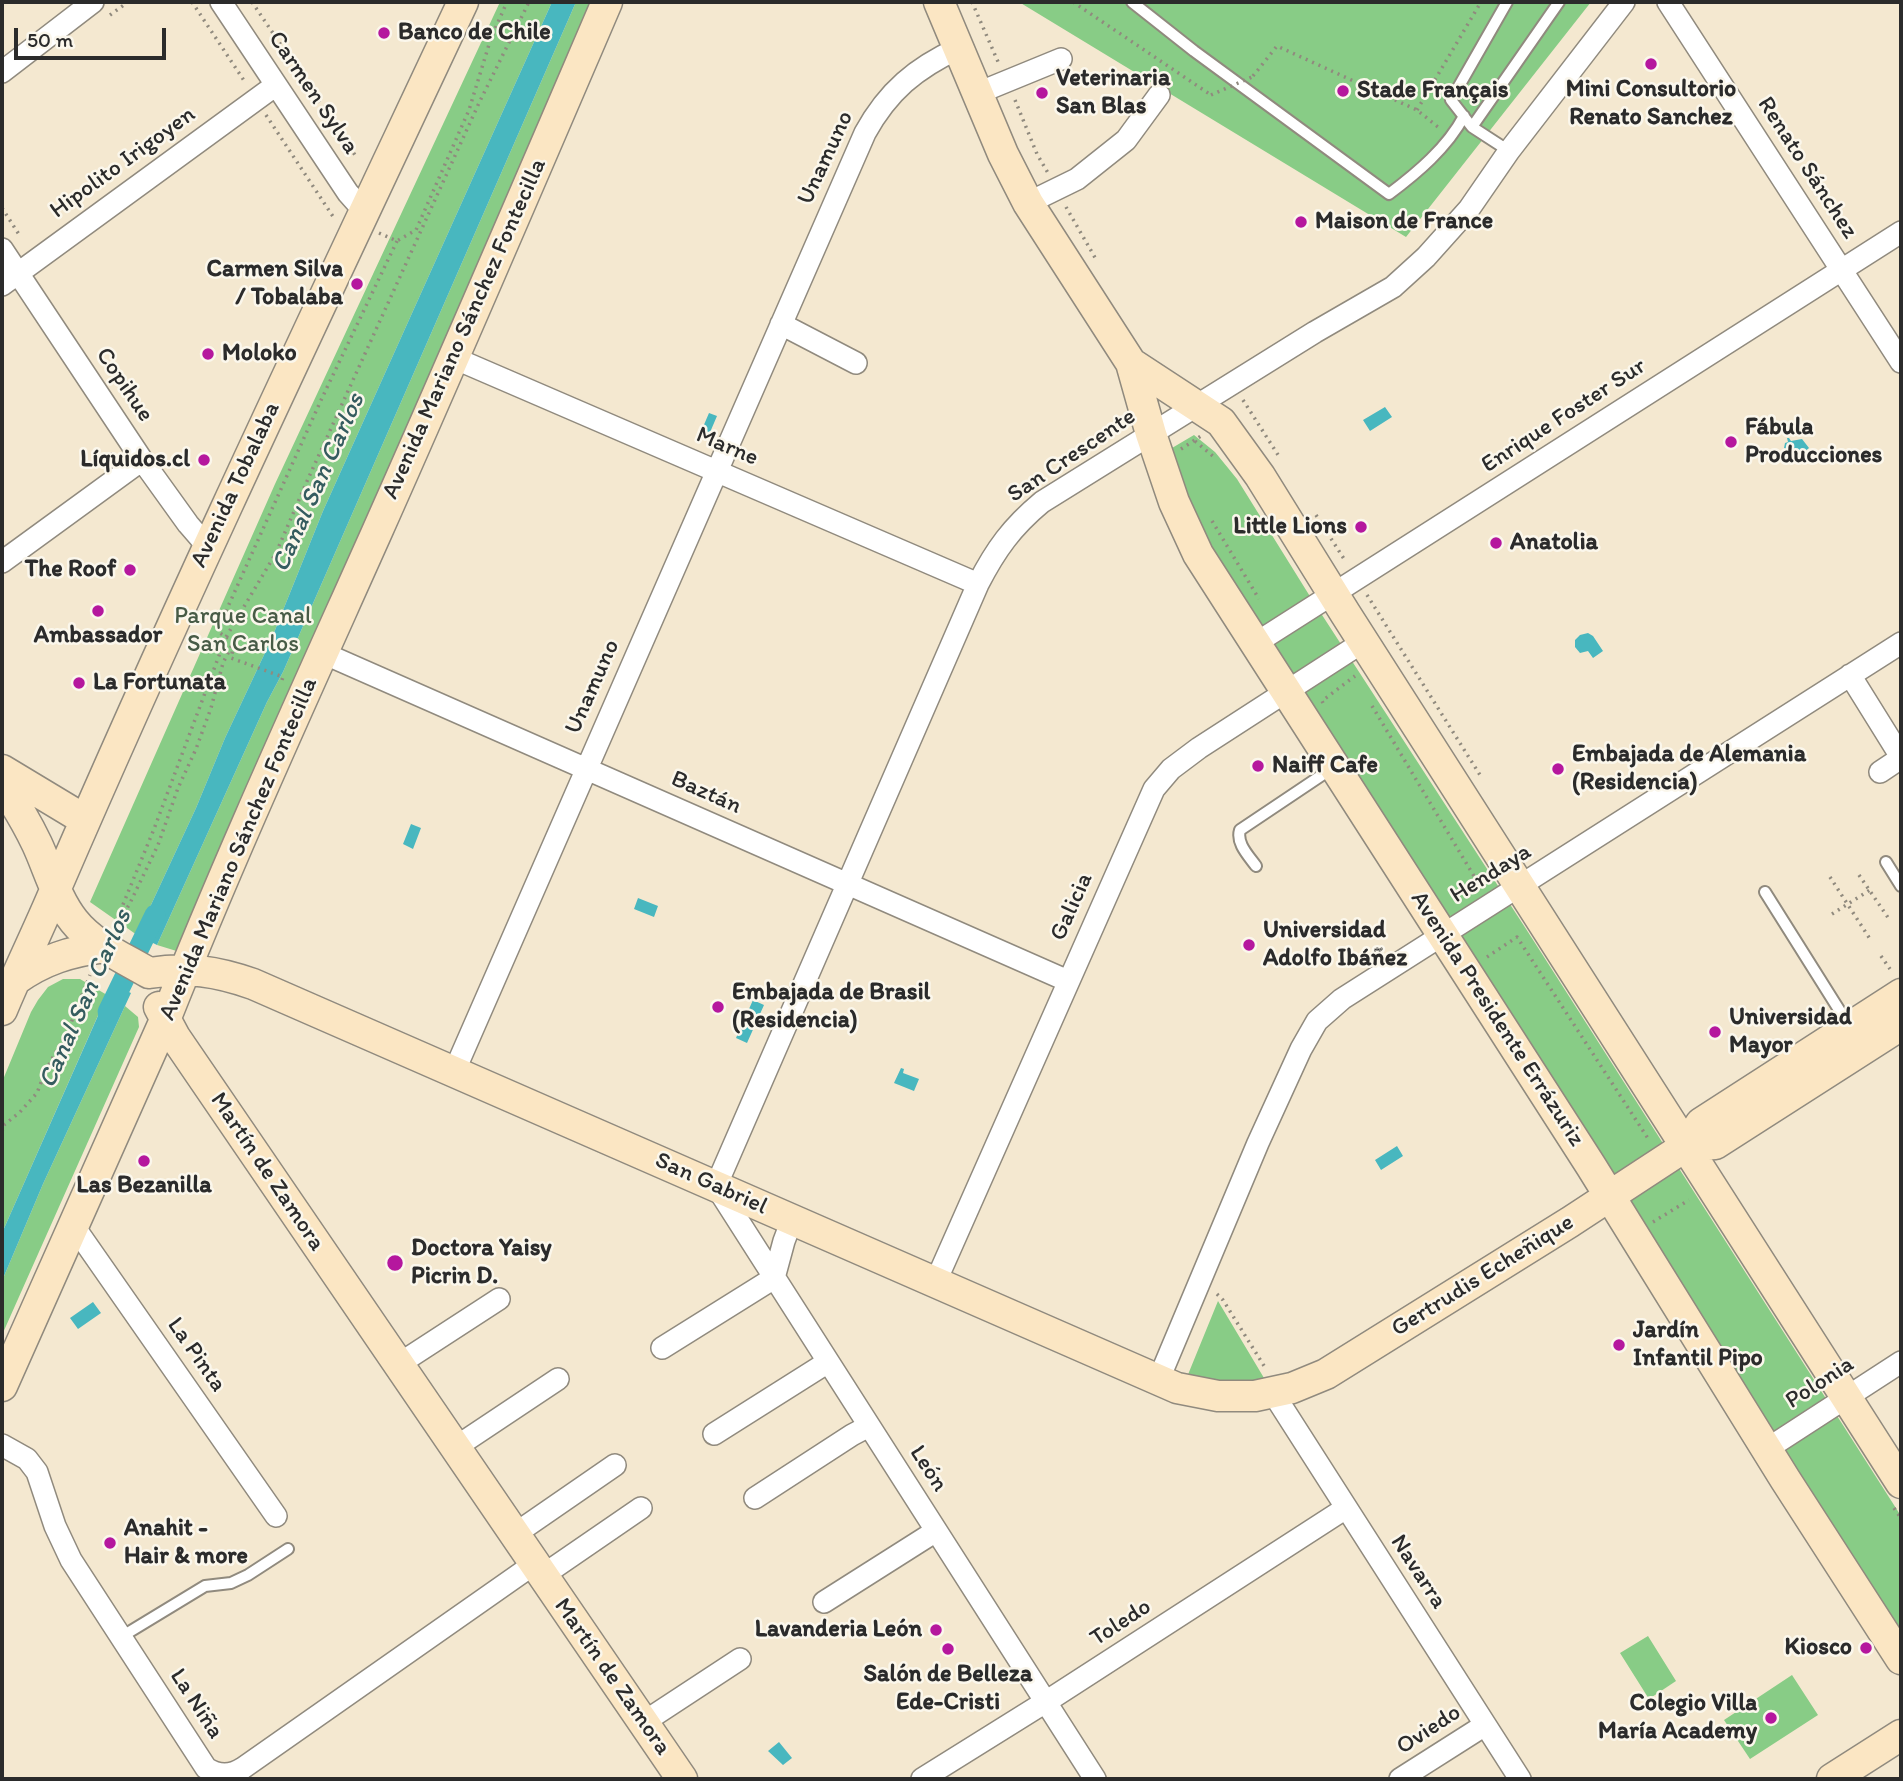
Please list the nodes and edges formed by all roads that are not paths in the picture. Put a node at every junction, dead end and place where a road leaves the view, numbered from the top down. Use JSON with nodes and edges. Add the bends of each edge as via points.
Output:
{"nodes":[{"id":1,"x":93,"y":2,"type":"edge"},
{"id":2,"x":221,"y":2,"type":"edge"},
{"id":3,"x":463,"y":2,"type":"edge"},
{"id":4,"x":607,"y":2,"type":"edge"},
{"id":5,"x":939,"y":2,"type":"edge"},
{"id":6,"x":1132,"y":2,"type":"edge"},
{"id":7,"x":1507,"y":2,"type":"edge"},
{"id":8,"x":1559,"y":2,"type":"edge"},
{"id":9,"x":1624,"y":2,"type":"edge"},
{"id":10,"x":1668,"y":2,"type":"edge"},
{"id":11,"x":959,"y":48,"type":"junction"},
{"id":12,"x":1061,"y":59,"type":"dead end"},
{"id":13,"x":2,"y":72,"type":"edge"},
{"id":14,"x":276,"y":85,"type":"junction"},
{"id":15,"x":978,"y":93,"type":"junction"},
{"id":16,"x":1159,"y":95,"type":"dead end"},
{"id":17,"x":1464,"y":116,"type":"junction"},
{"id":18,"x":1472,"y":127,"type":"junction"},
{"id":19,"x":1509,"y":151,"type":"junction"},
{"id":20,"x":1028,"y":203,"type":"junction"},
{"id":21,"x":361,"y":217,"type":"junction"},
{"id":22,"x":1901,"y":232,"type":"edge"},
{"id":23,"x":2,"y":249,"type":"edge"},
{"id":24,"x":1842,"y":270,"type":"junction"},
{"id":25,"x":10,"y":279,"type":"edge"},
{"id":26,"x":781,"y":324,"type":"junction"},
{"id":27,"x":454,"y":358,"type":"junction"},
{"id":28,"x":1901,"y":362,"type":"edge"},
{"id":29,"x":856,"y":363,"type":"dead end"},
{"id":30,"x":1131,"y":363,"type":"junction"},
{"id":31,"x":1197,"y":406,"type":"junction"},
{"id":32,"x":1151,"y":434,"type":"junction"},
{"id":33,"x":142,"y":460,"type":"junction"},
{"id":34,"x":716,"y":471,"type":"junction"},
{"id":35,"x":207,"y":546,"type":"junction"},
{"id":36,"x":2,"y":562,"type":"edge"},
{"id":37,"x":978,"y":584,"type":"junction"},
{"id":38,"x":1333,"y":594,"type":"junction"},
{"id":39,"x":1363,"y":642,"type":"junction"},
{"id":40,"x":1256,"y":643,"type":"junction"},
{"id":41,"x":1901,"y":643,"type":"edge"},
{"id":42,"x":323,"y":653,"type":"junction"},
{"id":43,"x":1850,"y":675,"type":"junction"},
{"id":44,"x":1286,"y":691,"type":"junction"},
{"id":45,"x":1901,"y":757,"type":"edge"},
{"id":46,"x":1335,"y":767,"type":"junction"},
{"id":47,"x":586,"y":769,"type":"junction"},
{"id":48,"x":2,"y":770,"type":"edge"},
{"id":49,"x":1880,"y":772,"type":"dead end"},
{"id":50,"x":2,"y":784,"type":"edge"},
{"id":51,"x":85,"y":820,"type":"junction"},
{"id":52,"x":1886,"y":862,"type":"dead end"},
{"id":53,"x":1256,"y":866,"type":"dead end"},
{"id":54,"x":847,"y":883,"type":"junction"},
{"id":55,"x":1520,"y":886,"type":"junction"},
{"id":56,"x":1901,"y":886,"type":"edge"},
{"id":57,"x":56,"y":890,"type":"junction"},
{"id":58,"x":1765,"y":892,"type":"dead end"},
{"id":59,"x":1443,"y":935,"type":"junction"},
{"id":60,"x":125,"y":950,"type":"junction"},
{"id":61,"x":185,"y":969,"type":"junction"},
{"id":62,"x":15,"y":980,"type":"junction"},
{"id":63,"x":1068,"y":981,"type":"junction"},
{"id":64,"x":1895,"y":981,"type":"edge"},
{"id":65,"x":2,"y":1010,"type":"edge"},
{"id":66,"x":165,"y":1020,"type":"junction"},
{"id":67,"x":1901,"y":1025,"type":"edge"},
{"id":68,"x":1850,"y":1027,"type":"junction"},
{"id":69,"x":454,"y":1072,"type":"junction"},
{"id":70,"x":1686,"y":1146,"type":"junction"},
{"id":71,"x":716,"y":1186,"type":"junction"},
{"id":72,"x":1610,"y":1196,"type":"junction"},
{"id":73,"x":793,"y":1220,"type":"junction"},
{"id":74,"x":74,"y":1225,"type":"junction"},
{"id":75,"x":774,"y":1278,"type":"junction"},
{"id":76,"x":936,"y":1282,"type":"junction"},
{"id":77,"x":499,"y":1299,"type":"dead end"},
{"id":78,"x":662,"y":1348,"type":"dead end"},
{"id":79,"x":828,"y":1362,"type":"junction"},
{"id":80,"x":1901,"y":1362,"type":"edge"},
{"id":81,"x":399,"y":1364,"type":"junction"},
{"id":82,"x":558,"y":1379,"type":"dead end"},
{"id":83,"x":1158,"y":1381,"type":"junction"},
{"id":84,"x":2,"y":1386,"type":"edge"},
{"id":85,"x":1273,"y":1386,"type":"junction"},
{"id":86,"x":1847,"y":1397,"type":"junction"},
{"id":87,"x":869,"y":1426,"type":"junction"},
{"id":88,"x":714,"y":1434,"type":"dead end"},
{"id":89,"x":2,"y":1445,"type":"edge"},
{"id":90,"x":456,"y":1447,"type":"junction"},
{"id":91,"x":1767,"y":1449,"type":"junction"},
{"id":92,"x":615,"y":1465,"type":"dead end"},
{"id":93,"x":1901,"y":1483,"type":"edge"},
{"id":94,"x":755,"y":1498,"type":"dead end"},
{"id":95,"x":1346,"y":1507,"type":"junction"},
{"id":96,"x":641,"y":1508,"type":"dead end"},
{"id":97,"x":276,"y":1516,"type":"dead end"},
{"id":98,"x":936,"y":1531,"type":"junction"},
{"id":99,"x":515,"y":1534,"type":"junction"},
{"id":100,"x":288,"y":1549,"type":"dead end"},
{"id":101,"x":538,"y":1570,"type":"junction"},
{"id":102,"x":824,"y":1602,"type":"dead end"},
{"id":103,"x":121,"y":1637,"type":"junction"},
{"id":104,"x":740,"y":1658,"type":"dead end"},
{"id":105,"x":1901,"y":1659,"type":"edge"},
{"id":106,"x":1045,"y":1702,"type":"junction"},
{"id":107,"x":644,"y":1722,"type":"junction"},
{"id":108,"x":1485,"y":1725,"type":"junction"},
{"id":109,"x":1901,"y":1735,"type":"edge"},
{"id":110,"x":682,"y":1779,"type":"edge"},
{"id":111,"x":922,"y":1779,"type":"edge"},
{"id":112,"x":1095,"y":1779,"type":"edge"},
{"id":113,"x":1400,"y":1779,"type":"edge"},
{"id":114,"x":1520,"y":1779,"type":"edge"},
{"id":115,"x":1832,"y":1779,"type":"edge"}],
"edges":[{"from":1,"to":13,"type":"street"},
{"from":2,"to":14,"type":"street","name":"Carmen Sylva"},
{"from":3,"to":21,"type":"street","name":"Avenida Tobalaba"},
{"from":4,"to":27,"type":"street","name":"Avenida Mariano Sánchez Fontecilla"},
{"from":5,"to":11,"type":"street","name":"Avenida Presidente Errázuriz"},
{"from":6,"to":17,"type":"lane","via":[[1389,194],[1415,175],[1457,130]]},
{"from":7,"to":17,"type":"lane","via":[[1451,100]]},
{"from":8,"to":18,"type":"lane"},
{"from":9,"to":19,"type":"street","name":"San Crescente"},
{"from":10,"to":24,"type":"street","name":"Renato Sánchez"},
{"from":11,"to":15,"type":"street","name":"Avenida Presidente Errázuriz"},
{"from":11,"to":26,"type":"street","name":"Unamuno","via":[[915,72],[874,117]]},
{"from":12,"to":15,"type":"street"},
{"from":14,"to":21,"type":"street","name":"Carmen Sylva"},
{"from":14,"to":25,"type":"street","name":"Hipolito Irigoyen"},
{"from":15,"to":20,"type":"street","name":"Avenida Presidente Errázuriz"},
{"from":16,"to":20,"type":"street","via":[[1126,140],[1077,179]]},
{"from":17,"to":18,"type":"lane"},
{"from":18,"to":19,"type":"lane"},
{"from":19,"to":31,"type":"street","name":"San Crescente","via":[[1449,233],[1393,286]]},
{"from":20,"to":30,"type":"street","name":"Avenida Presidente Errázuriz"},
{"from":21,"to":35,"type":"street","name":"Avenida Tobalaba"},
{"from":22,"to":24,"type":"street","name":"Enrique Foster Sur"},
{"from":23,"to":25,"type":"street","name":"Copihue"},
{"from":24,"to":28,"type":"street","name":"Renato Sánchez"},
{"from":24,"to":38,"type":"street","name":"Enrique Foster Sur"},
{"from":25,"to":33,"type":"street","name":"Copihue"},
{"from":26,"to":29,"type":"street"},
{"from":26,"to":34,"type":"street","name":"Unamuno"},
{"from":27,"to":34,"type":"street","name":"Marne"},
{"from":27,"to":42,"type":"street","name":"Avenida Mariano Sánchez Fontecilla"},
{"from":30,"to":31,"type":"street","name":"Avenida Presidente Errázuriz"},
{"from":30,"to":32,"type":"street","name":"Avenida Presidente Errázuriz"},
{"from":31,"to":32,"type":"street","name":"San Crescente"},
{"from":31,"to":38,"type":"street","name":"Avenida Presidente Errázuriz","via":[[1221,422]]},
{"from":32,"to":37,"type":"street","name":"San Crescente","via":[[1042,502],[998,548]]},
{"from":32,"to":40,"type":"street","name":"Avenida Presidente Errázuriz","via":[[1198,554]]},
{"from":33,"to":35,"type":"street","name":"Copihue"},
{"from":33,"to":36,"type":"street"},
{"from":34,"to":37,"type":"street","name":"Marne"},
{"from":34,"to":47,"type":"street","name":"Unamuno"},
{"from":35,"to":51,"type":"street","name":"Avenida Tobalaba"},
{"from":37,"to":54,"type":"street","name":"San Crescente"},
{"from":38,"to":39,"type":"street","name":"Avenida Presidente Errázuriz"},
{"from":38,"to":40,"type":"street","name":"Enrique Foster Sur"},
{"from":39,"to":44,"type":"street","name":"Galicia"},
{"from":39,"to":55,"type":"street","name":"Avenida Presidente Errázuriz"},
{"from":40,"to":44,"type":"street","name":"Avenida Presidente Errázuriz"},
{"from":41,"to":43,"type":"street","name":"Hendaya"},
{"from":42,"to":47,"type":"street","name":"Baztán"},
{"from":42,"to":61,"type":"street","name":"Avenida Mariano Sánchez Fontecilla"},
{"from":43,"to":45,"type":"street"},
{"from":43,"to":55,"type":"street","name":"Hendaya"},
{"from":44,"to":46,"type":"street","name":"Avenida Presidente Errázuriz"},
{"from":44,"to":63,"type":"street","name":"Galicia","via":[[1162,778]]},
{"from":45,"to":49,"type":"street"},
{"from":46,"to":53,"type":"lane","via":[[1240,830],[1238,836]]},
{"from":46,"to":59,"type":"street","name":"Avenida Presidente Errázuriz"},
{"from":47,"to":54,"type":"street","name":"Baztán"},
{"from":47,"to":69,"type":"street","name":"Unamuno"},
{"from":48,"to":51,"type":"street"},
{"from":50,"to":57,"type":"street","via":[[23,816]]},
{"from":51,"to":57,"type":"street","name":"Avenida Tobalaba"},
{"from":52,"to":56,"type":"lane"},
{"from":54,"to":63,"type":"street","name":"Baztán"},
{"from":54,"to":71,"type":"street","name":"San Crescente"},
{"from":55,"to":59,"type":"street","name":"Hendaya"},
{"from":55,"to":70,"type":"street","name":"Avenida Presidente Errázuriz"},
{"from":57,"to":60,"type":"street","via":[[75,923],[89,936]]},
{"from":57,"to":62,"type":"street","name":"Avenida Tobalaba"},
{"from":58,"to":68,"type":"lane"},
{"from":59,"to":72,"type":"street","name":"Avenida Presidente Errázuriz"},
{"from":59,"to":83,"type":"street","name":"Hendaya","via":[[1342,999],[1310,1030]]},
{"from":60,"to":61,"type":"street","name":"San Gabriel"},
{"from":60,"to":62,"type":"street","name":"San Gabriel","via":[[72,952]]},
{"from":60,"to":66,"type":"street","name":"Martín de Zamora"},
{"from":61,"to":66,"type":"street","name":"Avenida Mariano Sánchez Fontecilla"},
{"from":61,"to":69,"type":"street","name":"San Gabriel","via":[[253,984]]},
{"from":62,"to":65,"type":"street","name":"Avenida Tobalaba"},
{"from":63,"to":76,"type":"street","name":"Galicia"},
{"from":64,"to":68,"type":"street","name":"Gertrudis Echeñique"},
{"from":66,"to":74,"type":"street","name":"Avenida Mariano Sánchez Fontecilla"},
{"from":66,"to":81,"type":"street","name":"Martín de Zamora"},
{"from":67,"to":70,"type":"street","name":"Gertrudis Echeñique","via":[[1715,1144]]},
{"from":68,"to":70,"type":"street","name":"Gertrudis Echeñique","via":[[1701,1123]]},
{"from":69,"to":71,"type":"street","name":"San Gabriel"},
{"from":70,"to":72,"type":"street","name":"Gertrudis Echeñique"},
{"from":70,"to":86,"type":"street","name":"Avenida Presidente Errázuriz"},
{"from":71,"to":73,"type":"street","name":"San Gabriel"},
{"from":71,"to":75,"type":"street","name":"León"},
{"from":72,"to":85,"type":"street","name":"Gertrudis Echeñique","via":[[1326,1374],[1309,1382]]},
{"from":72,"to":91,"type":"street","name":"Avenida Presidente Errázuriz"},
{"from":73,"to":75,"type":"street"},
{"from":73,"to":76,"type":"street","name":"San Gabriel"},
{"from":74,"to":84,"type":"street","name":"Avenida Mariano Sánchez Fontecilla"},
{"from":74,"to":97,"type":"street","name":"La Pinta"},
{"from":75,"to":78,"type":"street"},
{"from":75,"to":79,"type":"street","name":"León"},
{"from":76,"to":83,"type":"street","name":"San Gabriel"},
{"from":77,"to":81,"type":"street"},
{"from":79,"to":87,"type":"street","name":"León"},
{"from":79,"to":88,"type":"street"},
{"from":80,"to":86,"type":"street","name":"Polonia"},
{"from":81,"to":90,"type":"street","name":"Martín de Zamora"},
{"from":82,"to":90,"type":"street"},
{"from":83,"to":85,"type":"street","name":"San Gabriel","via":[[1219,1396],[1255,1396]]},
{"from":85,"to":95,"type":"street","name":"Navarra"},
{"from":86,"to":91,"type":"street","name":"Polonia"},
{"from":86,"to":93,"type":"street","name":"Avenida Presidente Errázuriz"},
{"from":87,"to":94,"type":"street"},
{"from":87,"to":98,"type":"street","name":"León"},
{"from":89,"to":103,"type":"street","name":"La Niña","via":[[27,1459],[37,1472],[71,1560]]},
{"from":90,"to":99,"type":"street","name":"Martín de Zamora"},
{"from":91,"to":105,"type":"street","name":"Avenida Presidente Errázuriz"},
{"from":92,"to":99,"type":"street"},
{"from":95,"to":106,"type":"street","name":"Toledo"},
{"from":95,"to":108,"type":"street","name":"Navarra"},
{"from":96,"to":101,"type":"street","name":"Martín de Zamora"},
{"from":98,"to":102,"type":"street"},
{"from":98,"to":106,"type":"street","name":"León"},
{"from":99,"to":101,"type":"street","name":"Martín de Zamora"},
{"from":100,"to":103,"type":"lane","via":[[231,1583],[205,1586]]},
{"from":101,"to":103,"type":"street","name":"La Niña","via":[[230,1774],[206,1768]]},
{"from":101,"to":107,"type":"street","name":"Martín de Zamora"},
{"from":104,"to":107,"type":"street"},
{"from":106,"to":111,"type":"street","name":"Toledo"},
{"from":106,"to":112,"type":"street","name":"León"},
{"from":107,"to":110,"type":"street","name":"Martín de Zamora"},
{"from":108,"to":113,"type":"street","name":"Oviedo"},
{"from":108,"to":114,"type":"street","name":"Navarra"},
{"from":109,"to":115,"type":"street"}]}
